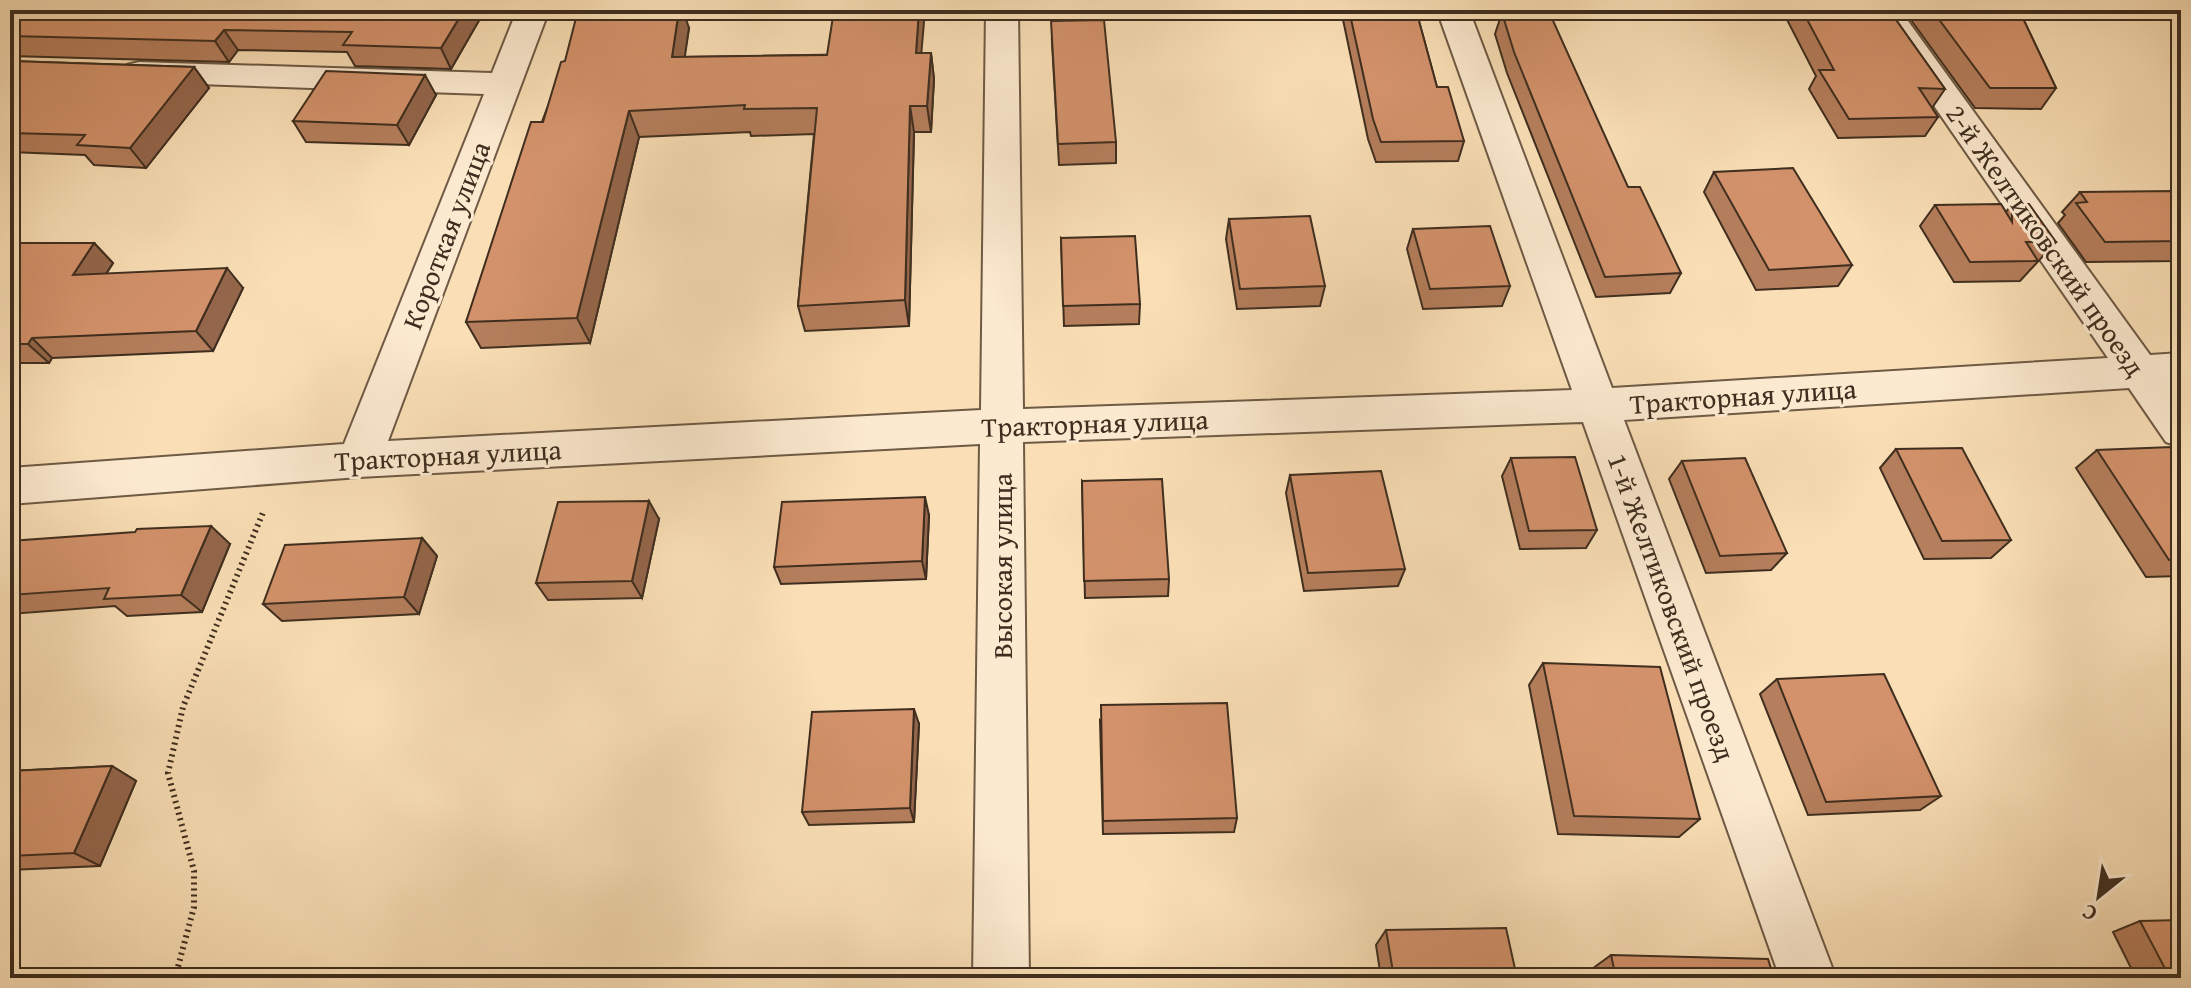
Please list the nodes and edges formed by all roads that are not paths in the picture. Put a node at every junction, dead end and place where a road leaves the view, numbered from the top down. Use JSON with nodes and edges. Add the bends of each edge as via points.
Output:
{"nodes":[{"id":1,"x":533,"y":10,"type":"edge"},
{"id":2,"x":1002,"y":10,"type":"edge"},
{"id":3,"x":1453,"y":10,"type":"edge"},
{"id":4,"x":1884,"y":10,"type":"edge"},
{"id":5,"x":106,"y":71,"type":"edge"},
{"id":6,"x":505,"y":84,"type":"junction"},
{"id":7,"x":2181,"y":369,"type":"edge"},
{"id":8,"x":2139,"y":371,"type":"junction"},
{"id":9,"x":1598,"y":405,"type":"junction"},
{"id":10,"x":1002,"y":426,"type":"junction"},
{"id":11,"x":2181,"y":430,"type":"edge"},
{"id":12,"x":359,"y":460,"type":"junction"},
{"id":13,"x":10,"y":486,"type":"edge"},
{"id":14,"x":1001,"y":978,"type":"edge"},
{"id":15,"x":1808,"y":978,"type":"edge"}],
"edges":[{"from":1,"to":6,"type":"street","name":"Короткая улица"},
{"from":2,"to":10,"type":"street","name":"Высокая улица"},
{"from":3,"to":9,"type":"street","name":"1-й Желтиковский проезд"},
{"from":4,"to":8,"type":"street","name":"2-й Желтиковский проезд"},
{"from":5,"to":6,"type":"street"},
{"from":6,"to":12,"type":"street","name":"Короткая улица"},
{"from":7,"to":8,"type":"street","name":"Тракторная улица"},
{"from":8,"to":9,"type":"street","name":"Тракторная улица"},
{"from":8,"to":11,"type":"street","name":"2-й Желтиковский проезд"},
{"from":9,"to":10,"type":"street","name":"Тракторная улица"},
{"from":9,"to":15,"type":"street","name":"1-й Желтиковский проезд"},
{"from":10,"to":12,"type":"street","name":"Тракторная улица"},
{"from":10,"to":14,"type":"street","name":"Высокая улица"},
{"from":12,"to":13,"type":"street","name":"Тракторная улица"}]}
